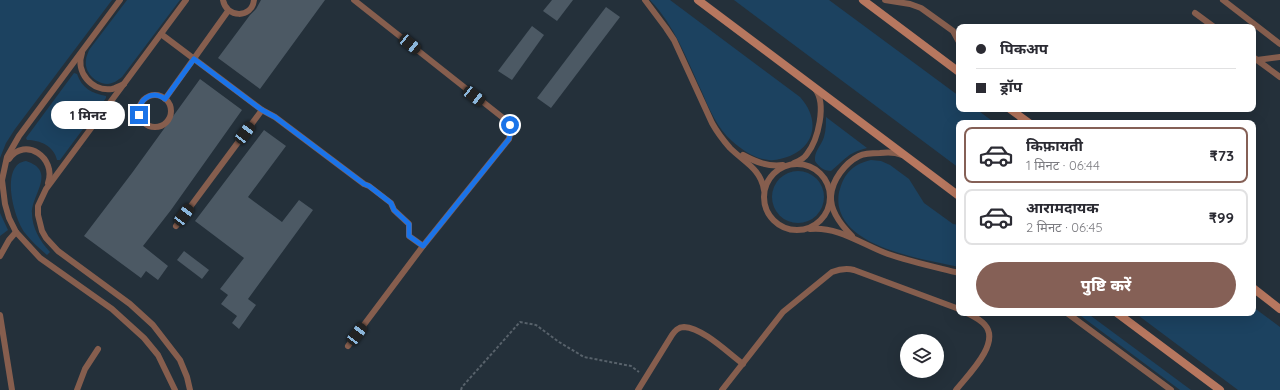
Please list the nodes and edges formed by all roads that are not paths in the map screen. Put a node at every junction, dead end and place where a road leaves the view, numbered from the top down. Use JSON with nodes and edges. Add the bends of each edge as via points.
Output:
{"nodes":[{"id":1,"x":120,"y":0,"type":"edge"},
{"id":2,"x":186,"y":0,"type":"edge"},
{"id":3,"x":223,"y":0,"type":"edge"},
{"id":4,"x":254,"y":0,"type":"edge"},
{"id":5,"x":354,"y":0,"type":"edge"},
{"id":6,"x":645,"y":0,"type":"edge"},
{"id":7,"x":698,"y":0,"type":"edge"},
{"id":8,"x":863,"y":0,"type":"edge"},
{"id":9,"x":885,"y":0,"type":"edge"},
{"id":10,"x":1223,"y":0,"type":"edge"},
{"id":11,"x":228,"y":11,"type":"junction"},
{"id":12,"x":1196,"y":13,"type":"dead end"},
{"id":13,"x":1210,"y":24,"type":"edge"},
{"id":14,"x":1254,"y":24,"type":"edge"},
{"id":15,"x":1256,"y":25,"type":"edge"},
{"id":16,"x":161,"y":34,"type":"junction"},
{"id":17,"x":956,"y":36,"type":"edge"},
{"id":18,"x":1280,"y":44,"type":"edge"},
{"id":19,"x":83,"y":50,"type":"junction"},
{"id":20,"x":1280,"y":57,"type":"edge"},
{"id":21,"x":1256,"y":58,"type":"edge"},
{"id":22,"x":194,"y":59,"type":"junction"},
{"id":23,"x":1256,"y":59,"type":"edge"},
{"id":24,"x":956,"y":70,"type":"edge"},
{"id":25,"x":1280,"y":77,"type":"edge"},
{"id":26,"x":125,"y":83,"type":"junction"},
{"id":27,"x":812,"y":86,"type":"junction"},
{"id":28,"x":165,"y":99,"type":"junction"},
{"id":29,"x":262,"y":110,"type":"junction"},
{"id":30,"x":1014,"y":112,"type":"edge"},
{"id":31,"x":1025,"y":120,"type":"edge"},
{"id":32,"x":731,"y":148,"type":"junction"},
{"id":33,"x":909,"y":158,"type":"junction"},
{"id":34,"x":790,"y":164,"type":"junction"},
{"id":35,"x":4,"y":167,"type":"junction"},
{"id":36,"x":46,"y":189,"type":"junction"},
{"id":37,"x":764,"y":190,"type":"junction"},
{"id":38,"x":956,"y":194,"type":"edge"},
{"id":39,"x":831,"y":195,"type":"junction"},
{"id":40,"x":176,"y":226,"type":"dead end"},
{"id":41,"x":804,"y":229,"type":"junction"},
{"id":42,"x":16,"y":232,"type":"junction"},
{"id":43,"x":858,"y":241,"type":"junction"},
{"id":44,"x":423,"y":246,"type":"junction"},
{"id":45,"x":0,"y":256,"type":"edge"},
{"id":46,"x":956,"y":272,"type":"edge"},
{"id":47,"x":1256,"y":290,"type":"edge"},
{"id":48,"x":956,"y":308,"type":"edge"},
{"id":49,"x":1280,"y":309,"type":"edge"},
{"id":50,"x":0,"y":315,"type":"edge"},
{"id":51,"x":972,"y":316,"type":"edge"},
{"id":52,"x":1071,"y":316,"type":"edge"},
{"id":53,"x":1121,"y":316,"type":"edge"},
{"id":54,"x":348,"y":346,"type":"dead end"},
{"id":55,"x":98,"y":349,"type":"dead end"},
{"id":56,"x":743,"y":364,"type":"junction"},
{"id":57,"x":12,"y":390,"type":"edge"},
{"id":58,"x":76,"y":390,"type":"edge"},
{"id":59,"x":175,"y":390,"type":"edge"},
{"id":60,"x":190,"y":390,"type":"edge"},
{"id":61,"x":638,"y":390,"type":"edge"},
{"id":62,"x":722,"y":390,"type":"edge"},
{"id":63,"x":956,"y":390,"type":"edge"},
{"id":64,"x":1171,"y":390,"type":"edge"},
{"id":65,"x":1220,"y":390,"type":"edge"}],
"edges":[{"from":1,"to":19,"type":"lane"},
{"from":2,"to":16,"type":"lane"},
{"from":3,"to":11,"type":"lane"},
{"from":4,"to":11,"type":"lane","via":[[251,8],[243,14]]},
{"from":5,"to":44,"type":"lane","via":[[510,125],[509,139]]},
{"from":6,"to":32,"type":"lane","via":[[674,40],[712,123]]},
{"from":7,"to":27,"type":"main road"},
{"from":8,"to":24,"type":"main road"},
{"from":9,"to":17,"type":"lane","via":[[921,8],[953,31]]},
{"from":10,"to":14,"type":"lane"},
{"from":11,"to":22,"type":"lane"},
{"from":12,"to":13,"type":"lane"},
{"from":15,"to":18,"type":"lane"},
{"from":16,"to":22,"type":"lane"},
{"from":16,"to":26,"type":"lane"},
{"from":19,"to":26,"type":"lane","via":[[81,70],[89,82],[107,89]]},
{"from":19,"to":35,"type":"lane","via":[[19,136]]},
{"from":20,"to":21,"type":"lane"},
{"from":22,"to":28,"type":"lane"},
{"from":22,"to":29,"type":"lane"},
{"from":23,"to":25,"type":"lane"},
{"from":26,"to":36,"type":"lane"},
{"from":27,"to":33,"type":"main road"},
{"from":27,"to":34,"type":"lane","via":[[820,100],[818,130],[807,155]]},
{"from":28,"to":28,"type":"lane","via":[[152,95],[142,101],[139,115],[145,123],[154,127],[168,121],[171,111]]},
{"from":29,"to":40,"type":"lane"},
{"from":29,"to":44,"type":"lane","via":[[391,203],[394,210],[409,224],[409,236]]},
{"from":30,"to":31,"type":"main road"},
{"from":32,"to":34,"type":"lane","via":[[762,164]]},
{"from":32,"to":37,"type":"lane","via":[[758,172]]},
{"from":33,"to":38,"type":"main road"},
{"from":33,"to":39,"type":"lane","via":[[890,152],[859,156],[843,169]]},
{"from":34,"to":37,"type":"lane","via":[[773,173]]},
{"from":34,"to":39,"type":"lane","via":[[813,167],[822,174]]},
{"from":35,"to":36,"type":"lane","via":[[10,157],[24,149],[41,154],[47,160],[50,169]]},
{"from":35,"to":42,"type":"lane","via":[[2,180],[5,204]]},
{"from":36,"to":60,"type":"lane","via":[[38,206],[38,215],[46,238],[58,251],[130,304],[153,325],[180,360]]},
{"from":37,"to":41,"type":"lane","via":[[767,211],[774,220],[793,230]]},
{"from":39,"to":41,"type":"lane","via":[[826,213],[817,224]]},
{"from":39,"to":43,"type":"lane","via":[[838,220]]},
{"from":41,"to":43,"type":"lane","via":[[832,230]]},
{"from":42,"to":45,"type":"lane"},
{"from":42,"to":59,"type":"lane","via":[[40,258],[112,309],[144,338],[158,355]]},
{"from":43,"to":46,"type":"lane","via":[[909,261]]},
{"from":44,"to":54,"type":"lane"},
{"from":47,"to":49,"type":"main road"},
{"from":48,"to":56,"type":"lane","via":[[843,268],[832,272],[783,312]]},
{"from":50,"to":57,"type":"lane"},
{"from":51,"to":63,"type":"lane","via":[[986,326],[990,340],[988,348]]},
{"from":52,"to":64,"type":"lane"},
{"from":53,"to":65,"type":"main road"},
{"from":55,"to":58,"type":"lane"},
{"from":56,"to":61,"type":"lane","via":[[699,332],[685,327],[679,328]]},
{"from":56,"to":62,"type":"lane"}]}
